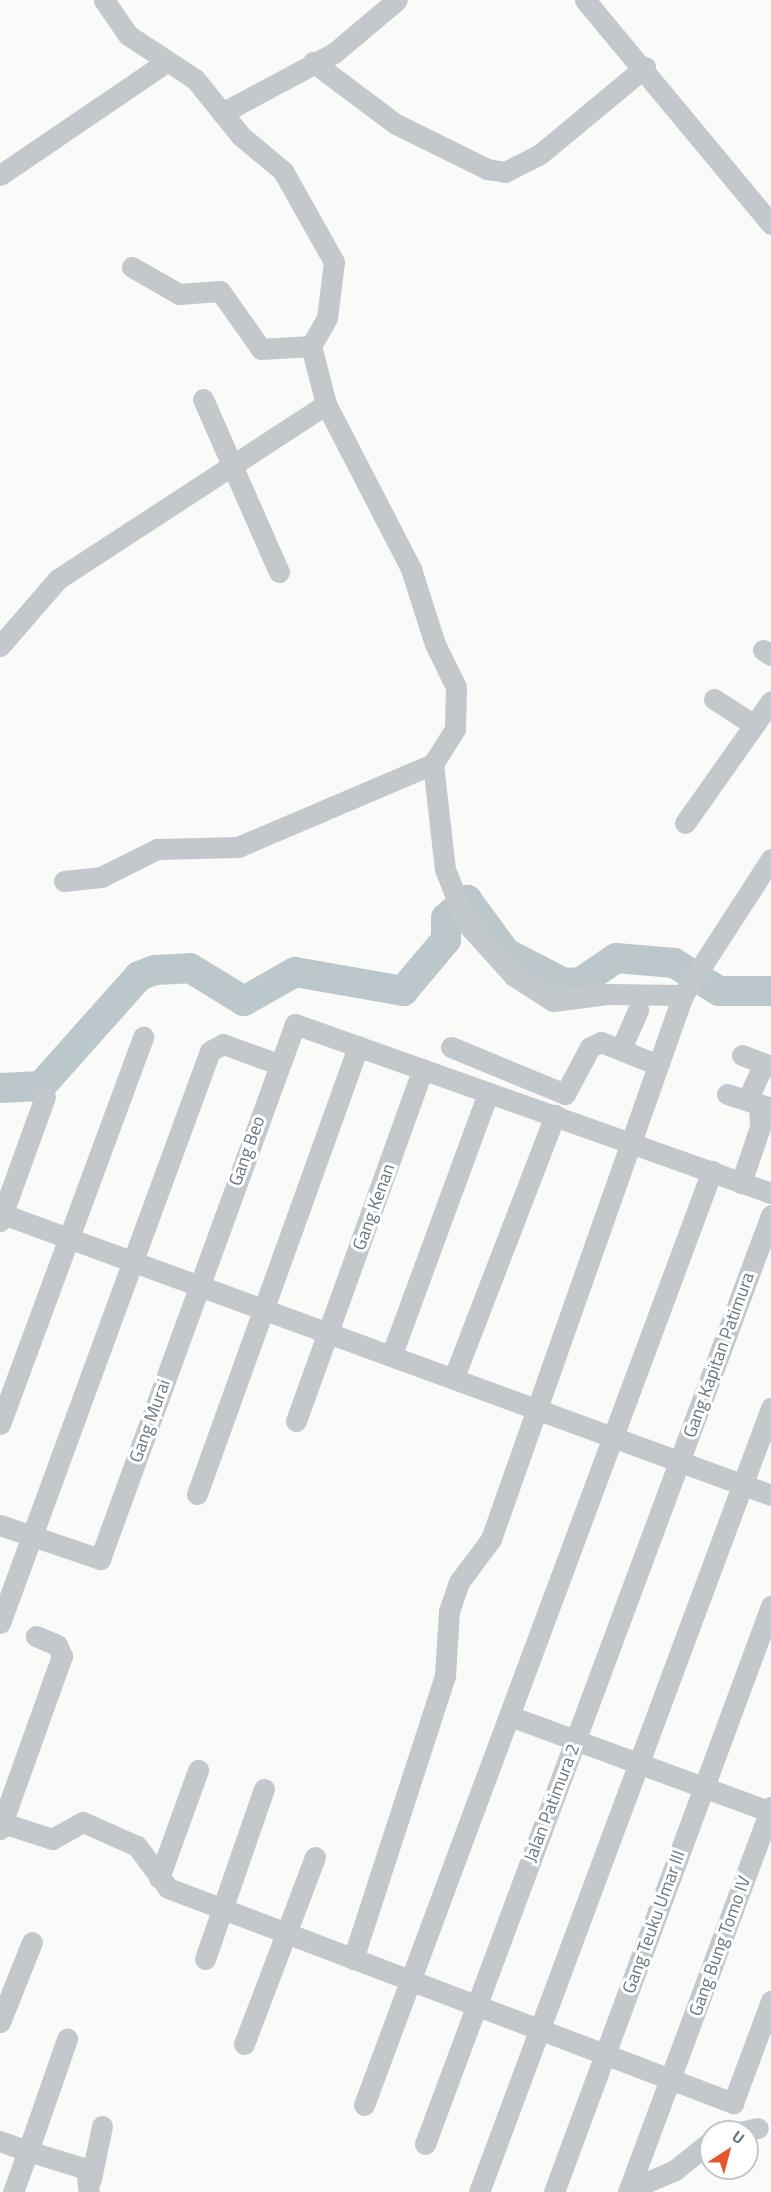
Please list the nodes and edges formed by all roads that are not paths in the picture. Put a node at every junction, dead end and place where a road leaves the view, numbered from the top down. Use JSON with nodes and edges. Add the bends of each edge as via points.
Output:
{"nodes":[{"id":1,"x":104,"y":0,"type":"edge"},
{"id":2,"x":397,"y":0,"type":"edge"},
{"id":3,"x":585,"y":0,"type":"edge"},
{"id":4,"x":313,"y":62,"type":"junction"},
{"id":5,"x":165,"y":63,"type":"junction"},
{"id":6,"x":645,"y":67,"type":"junction"},
{"id":7,"x":222,"y":113,"type":"junction"},
{"id":8,"x":0,"y":175,"type":"edge"},
{"id":9,"x":771,"y":225,"type":"edge"},
{"id":10,"x":132,"y":267,"type":"dead end"},
{"id":11,"x":311,"y":346,"type":"junction"},
{"id":12,"x":203,"y":399,"type":"dead end"},
{"id":13,"x":326,"y":404,"type":"junction"},
{"id":14,"x":230,"y":469,"type":"junction"},
{"id":15,"x":279,"y":572,"type":"dead end"},
{"id":16,"x":0,"y":646,"type":"edge"},
{"id":17,"x":714,"y":699,"type":"dead end"},
{"id":18,"x":771,"y":701,"type":"edge"},
{"id":19,"x":754,"y":725,"type":"junction"},
{"id":20,"x":433,"y":764,"type":"junction"},
{"id":21,"x":685,"y":823,"type":"dead end"},
{"id":22,"x":771,"y":859,"type":"edge"},
{"id":23,"x":64,"y":881,"type":"dead end"},
{"id":24,"x":685,"y":992,"type":"junction"},
{"id":25,"x":638,"y":1010,"type":"dead end"},
{"id":26,"x":143,"y":1036,"type":"dead end"},
{"id":27,"x":358,"y":1046,"type":"junction"},
{"id":28,"x":451,"y":1047,"type":"dead end"},
{"id":29,"x":621,"y":1049,"type":"junction"},
{"id":30,"x":742,"y":1055,"type":"dead end"},
{"id":31,"x":278,"y":1064,"type":"junction"},
{"id":32,"x":658,"y":1065,"type":"junction"},
{"id":33,"x":768,"y":1065,"type":"edge"},
{"id":34,"x":421,"y":1076,"type":"junction"},
{"id":35,"x":488,"y":1093,"type":"junction"},
{"id":36,"x":45,"y":1097,"type":"dead end"},
{"id":37,"x":755,"y":1100,"type":"edge"},
{"id":38,"x":555,"y":1115,"type":"junction"},
{"id":39,"x":631,"y":1142,"type":"junction"},
{"id":40,"x":711,"y":1171,"type":"junction"},
{"id":41,"x":741,"y":1183,"type":"junction"},
{"id":42,"x":771,"y":1193,"type":"edge"},
{"id":43,"x":771,"y":1215,"type":"edge"},
{"id":44,"x":1,"y":1216,"type":"edge"},
{"id":45,"x":68,"y":1238,"type":"junction"},
{"id":46,"x":135,"y":1260,"type":"junction"},
{"id":47,"x":199,"y":1283,"type":"junction"},
{"id":48,"x":263,"y":1305,"type":"junction"},
{"id":49,"x":329,"y":1331,"type":"junction"},
{"id":50,"x":392,"y":1354,"type":"junction"},
{"id":51,"x":454,"y":1377,"type":"junction"},
{"id":52,"x":771,"y":1408,"type":"edge"},
{"id":53,"x":534,"y":1409,"type":"junction"},
{"id":54,"x":296,"y":1421,"type":"dead end"},
{"id":55,"x":0,"y":1424,"type":"edge"},
{"id":56,"x":612,"y":1437,"type":"junction"},
{"id":57,"x":679,"y":1462,"type":"junction"},
{"id":58,"x":742,"y":1485,"type":"junction"},
{"id":59,"x":197,"y":1494,"type":"dead end"},
{"id":60,"x":771,"y":1495,"type":"edge"},
{"id":61,"x":0,"y":1525,"type":"edge"},
{"id":62,"x":31,"y":1536,"type":"junction"},
{"id":63,"x":771,"y":1606,"type":"edge"},
{"id":64,"x":0,"y":1623,"type":"edge"},
{"id":65,"x":36,"y":1636,"type":"dead end"},
{"id":66,"x":510,"y":1716,"type":"junction"},
{"id":67,"x":575,"y":1741,"type":"junction"},
{"id":68,"x":640,"y":1764,"type":"junction"},
{"id":69,"x":198,"y":1770,"type":"dead end"},
{"id":70,"x":703,"y":1787,"type":"junction"},
{"id":71,"x":264,"y":1789,"type":"dead end"},
{"id":72,"x":770,"y":1810,"type":"edge"},
{"id":73,"x":1,"y":1824,"type":"edge"},
{"id":74,"x":315,"y":1857,"type":"dead end"},
{"id":75,"x":159,"y":1878,"type":"junction"},
{"id":76,"x":224,"y":1909,"type":"junction"},
{"id":77,"x":287,"y":1934,"type":"junction"},
{"id":78,"x":32,"y":1941,"type":"dead end"},
{"id":79,"x":205,"y":1959,"type":"dead end"},
{"id":80,"x":353,"y":1959,"type":"junction"},
{"id":81,"x":412,"y":1982,"type":"junction"},
{"id":82,"x":771,"y":2001,"type":"edge"},
{"id":83,"x":476,"y":2007,"type":"junction"},
{"id":84,"x":0,"y":2022,"type":"edge"},
{"id":85,"x":540,"y":2031,"type":"junction"},
{"id":86,"x":67,"y":2039,"type":"dead end"},
{"id":87,"x":244,"y":2044,"type":"dead end"},
{"id":88,"x":605,"y":2056,"type":"junction"},
{"id":89,"x":670,"y":2080,"type":"junction"},
{"id":90,"x":364,"y":2105,"type":"dead end"},
{"id":91,"x":102,"y":2126,"type":"dead end"},
{"id":92,"x":0,"y":2141,"type":"edge"},
{"id":93,"x":425,"y":2144,"type":"dead end"},
{"id":94,"x":28,"y":2151,"type":"junction"},
{"id":95,"x":699,"y":2151,"type":"edge"},
{"id":96,"x":90,"y":2185,"type":"edge"},
{"id":97,"x":628,"y":2191,"type":"edge"},
{"id":98,"x":13,"y":2192,"type":"edge"},
{"id":99,"x":479,"y":2192,"type":"edge"},
{"id":100,"x":554,"y":2192,"type":"edge"}],
"edges":[{"from":1,"to":5,"type":"street","via":[[128,35]]},
{"from":2,"to":4,"type":"street","via":[[334,53]]},
{"from":3,"to":6,"type":"street"},
{"from":4,"to":6,"type":"street","via":[[396,124],[487,170],[506,172],[539,155]]},
{"from":4,"to":7,"type":"street"},
{"from":5,"to":7,"type":"street","via":[[195,79]]},
{"from":5,"to":8,"type":"street"},
{"from":6,"to":9,"type":"street"},
{"from":7,"to":11,"type":"street","via":[[283,171],[334,262],[327,318]]},
{"from":10,"to":11,"type":"street","via":[[179,294],[220,291],[230,300],[251,342],[261,349]]},
{"from":11,"to":13,"type":"street"},
{"from":12,"to":14,"type":"street"},
{"from":13,"to":14,"type":"street"},
{"from":13,"to":20,"type":"street","via":[[411,569],[435,644],[456,687],[455,729]]},
{"from":14,"to":15,"type":"street"},
{"from":14,"to":16,"type":"street","via":[[58,579]]},
{"from":17,"to":19,"type":"street"},
{"from":18,"to":19,"type":"street"},
{"from":19,"to":21,"type":"street"},
{"from":20,"to":23,"type":"street","via":[[412,778],[238,847],[156,849],[101,877]]},
{"from":20,"to":24,"type":"street","via":[[450,894],[466,923],[514,976],[553,1001],[608,994]]},
{"from":22,"to":24,"type":"street"},
{"from":24,"to":32,"type":"street"},
{"from":25,"to":29,"type":"street"},
{"from":26,"to":45,"type":"street"},
{"from":27,"to":31,"type":"street","name":"Gang Beo","via":[[300,1024],[292,1028]]},
{"from":27,"to":34,"type":"street"},
{"from":27,"to":48,"type":"street"},
{"from":28,"to":29,"type":"street","via":[[565,1094],[590,1047],[601,1042]]},
{"from":29,"to":32,"type":"street"},
{"from":30,"to":33,"type":"street"},
{"from":31,"to":46,"type":"street","via":[[223,1044],[210,1051]]},
{"from":31,"to":47,"type":"street","name":"Gang Beo"},
{"from":32,"to":39,"type":"street"},
{"from":33,"to":37,"type":"street"},
{"from":34,"to":35,"type":"street"},
{"from":34,"to":49,"type":"street","name":"Gang Kenan"},
{"from":35,"to":38,"type":"street"},
{"from":35,"to":50,"type":"street"},
{"from":36,"to":44,"type":"street"},
{"from":37,"to":41,"type":"street","via":[[760,1126]]},
{"from":38,"to":39,"type":"street"},
{"from":38,"to":51,"type":"street"},
{"from":39,"to":40,"type":"street"},
{"from":39,"to":53,"type":"street"},
{"from":40,"to":41,"type":"street"},
{"from":40,"to":56,"type":"street"},
{"from":41,"to":42,"type":"street"},
{"from":43,"to":57,"type":"street","name":"Gang Kapitan Patimura"},
{"from":44,"to":45,"type":"street"},
{"from":45,"to":46,"type":"street"},
{"from":45,"to":55,"type":"street"},
{"from":46,"to":47,"type":"street"},
{"from":46,"to":62,"type":"street"},
{"from":47,"to":48,"type":"street"},
{"from":47,"to":62,"type":"street","name":"Gang Murai","via":[[100,1559]]},
{"from":48,"to":49,"type":"street"},
{"from":48,"to":59,"type":"street"},
{"from":49,"to":50,"type":"street"},
{"from":49,"to":54,"type":"street","name":"Gang Kenan"},
{"from":50,"to":51,"type":"street"},
{"from":51,"to":53,"type":"street"},
{"from":52,"to":58,"type":"street"},
{"from":53,"to":56,"type":"street"},
{"from":53,"to":80,"type":"street","via":[[491,1539],[459,1582],[449,1611],[445,1676]]},
{"from":56,"to":57,"type":"street"},
{"from":56,"to":66,"type":"street"},
{"from":57,"to":58,"type":"street"},
{"from":57,"to":67,"type":"street","name":"Jalan Patimura 2"},
{"from":58,"to":60,"type":"street"},
{"from":58,"to":68,"type":"street"},
{"from":61,"to":62,"type":"street"},
{"from":62,"to":64,"type":"street"},
{"from":63,"to":70,"type":"street","name":"Gang Teuku Umar III"},
{"from":65,"to":73,"type":"street","via":[[57,1645],[62,1656]]},
{"from":66,"to":67,"type":"street"},
{"from":66,"to":81,"type":"street"},
{"from":67,"to":68,"type":"street"},
{"from":67,"to":83,"type":"street","name":"Jalan Patimura 2"},
{"from":68,"to":70,"type":"street"},
{"from":68,"to":85,"type":"street"},
{"from":69,"to":75,"type":"street"},
{"from":70,"to":72,"type":"street"},
{"from":70,"to":88,"type":"street","name":"Gang Teuku Umar III"},
{"from":71,"to":76,"type":"street"},
{"from":72,"to":89,"type":"street","name":"Gang Bung Tomo IV"},
{"from":73,"to":75,"type":"street","via":[[52,1839],[82,1821],[138,1846]]},
{"from":74,"to":77,"type":"street"},
{"from":75,"to":76,"type":"street","via":[[168,1888]]},
{"from":76,"to":77,"type":"street"},
{"from":76,"to":79,"type":"street"},
{"from":77,"to":80,"type":"street"},
{"from":77,"to":87,"type":"street"},
{"from":78,"to":84,"type":"street"},
{"from":80,"to":81,"type":"street"},
{"from":81,"to":83,"type":"street"},
{"from":81,"to":90,"type":"street"},
{"from":82,"to":89,"type":"street","via":[[733,2103]]},
{"from":83,"to":85,"type":"street"},
{"from":83,"to":93,"type":"street","name":"Jalan Patimura 2"},
{"from":85,"to":88,"type":"street"},
{"from":85,"to":99,"type":"street"},
{"from":86,"to":94,"type":"street"},
{"from":88,"to":89,"type":"street"},
{"from":88,"to":100,"type":"street","name":"Gang Teuku Umar III"},
{"from":89,"to":97,"type":"street","name":"Gang Bung Tomo IV"},
{"from":91,"to":96,"type":"street"},
{"from":92,"to":94,"type":"street"},
{"from":94,"to":96,"type":"street","via":[[86,2169]]},
{"from":94,"to":98,"type":"street"},
{"from":95,"to":97,"type":"street","via":[[675,2170]]}]}
